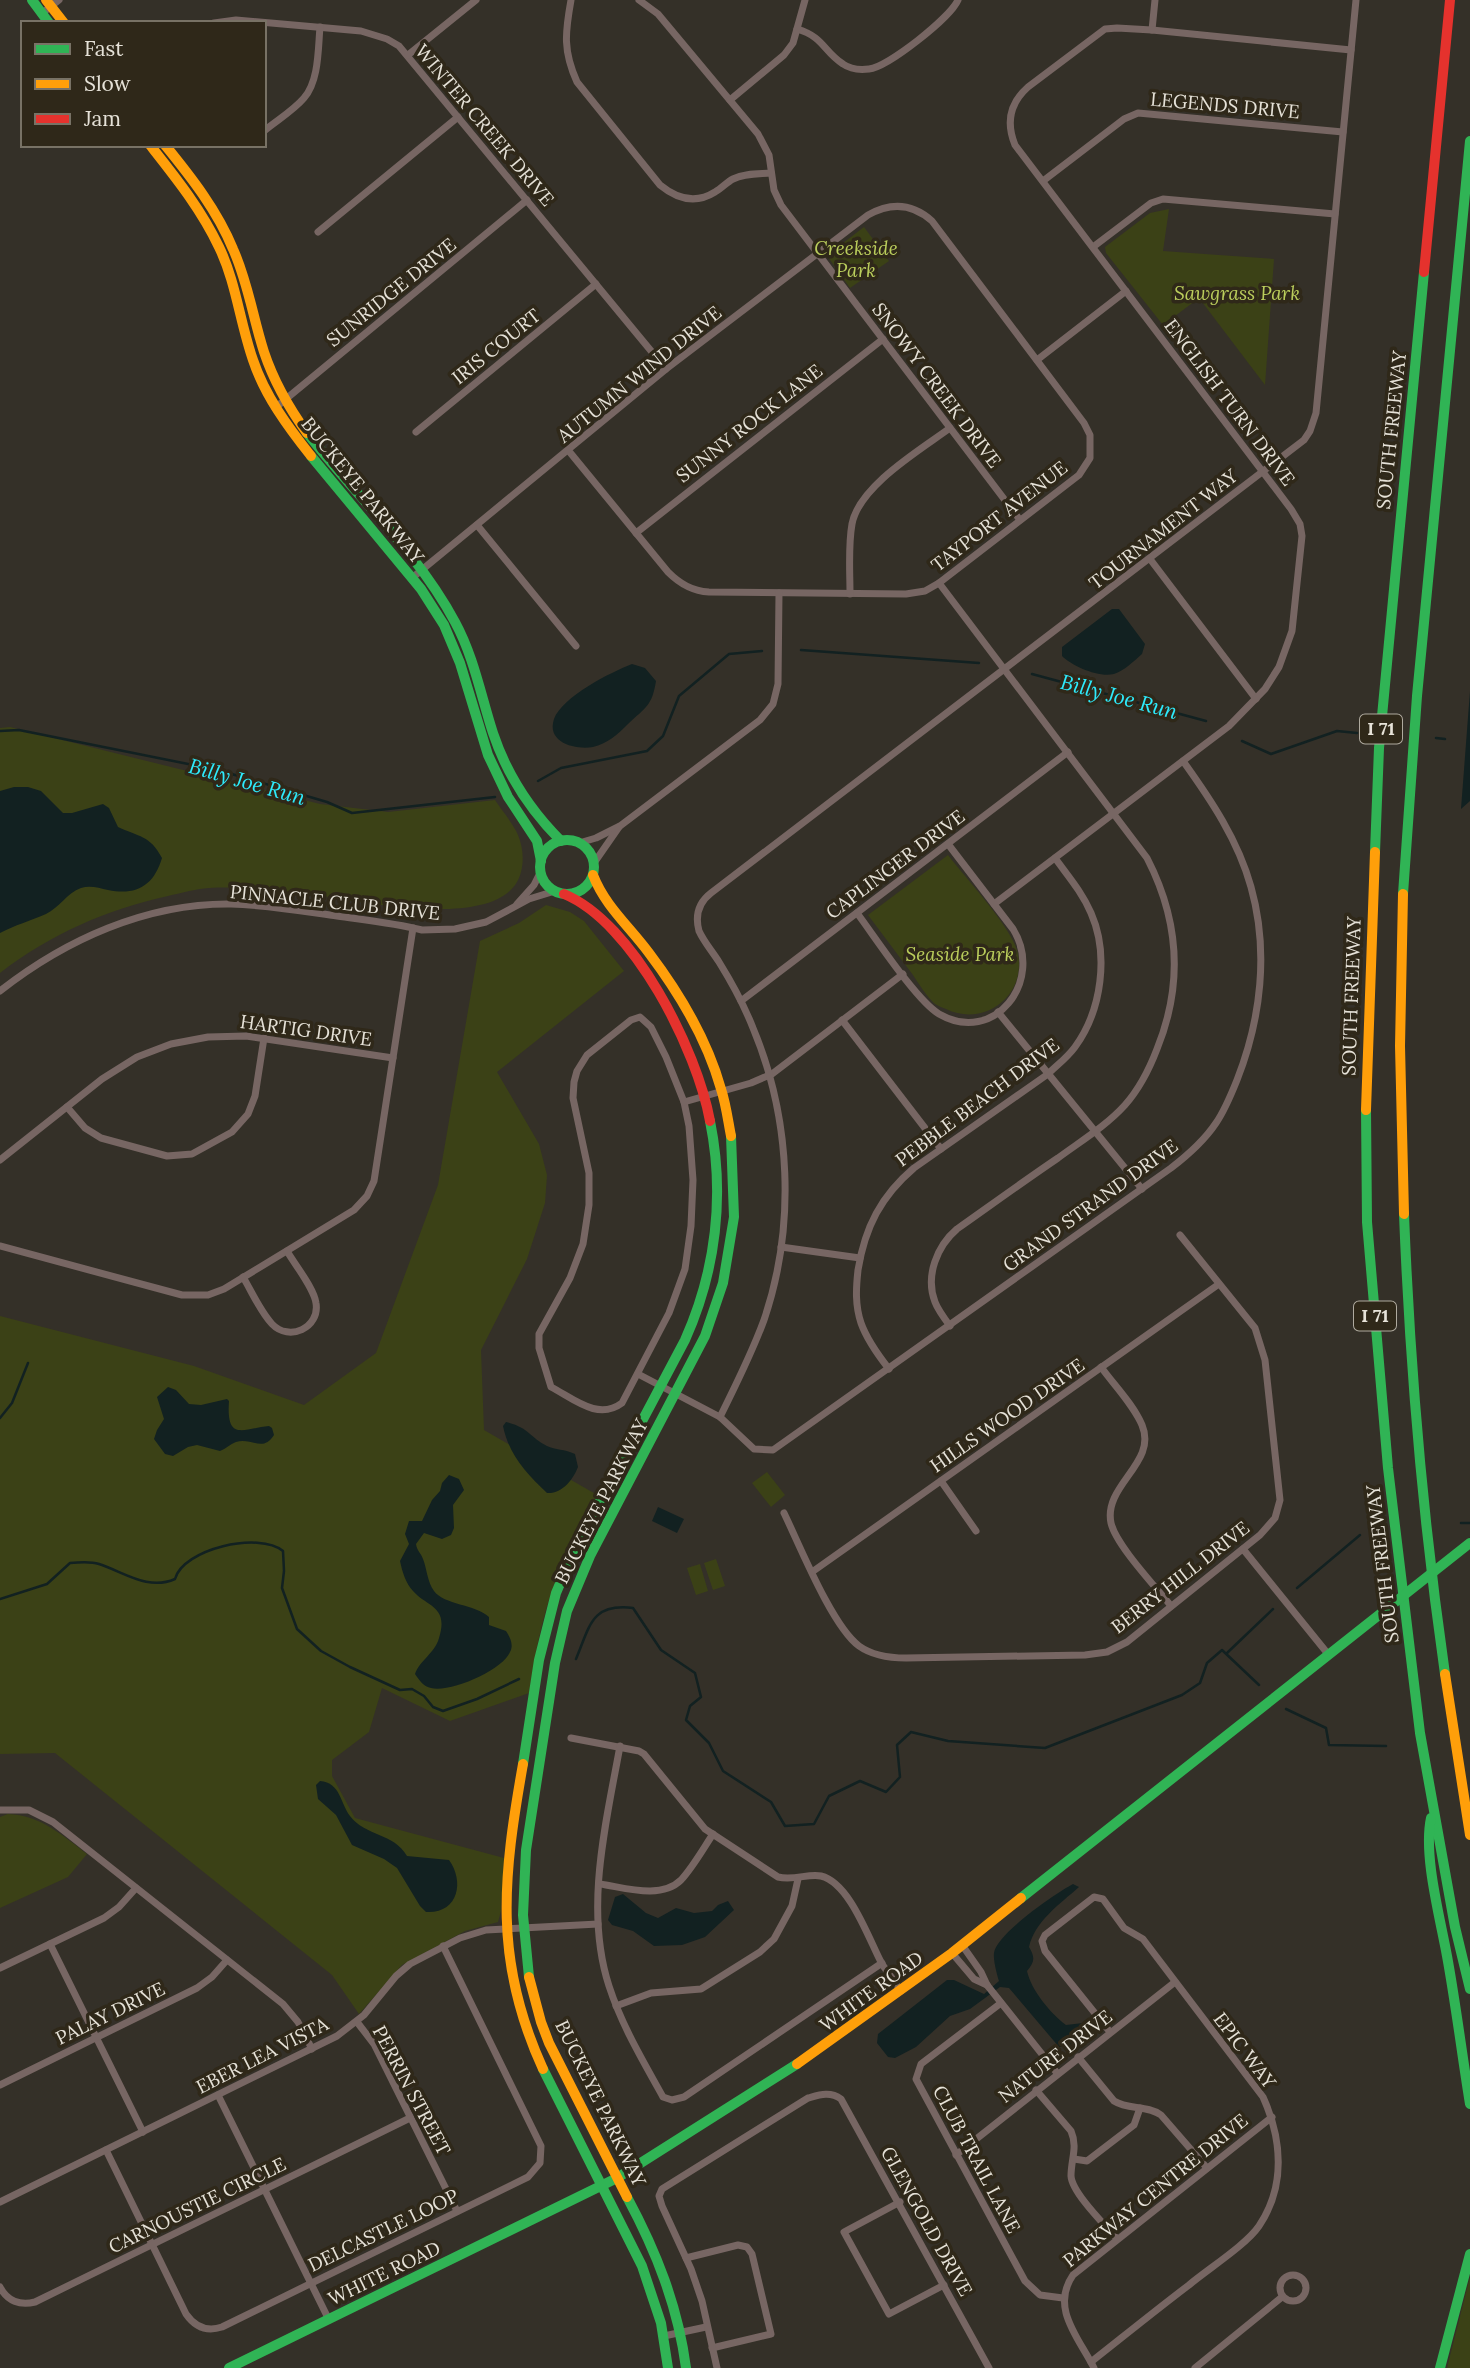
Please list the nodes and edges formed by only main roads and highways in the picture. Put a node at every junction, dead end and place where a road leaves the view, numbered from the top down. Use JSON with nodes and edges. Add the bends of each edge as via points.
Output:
{"nodes":[{"id":1,"x":32,"y":0,"type":"edge"},
{"id":2,"x":1450,"y":0,"type":"edge"},
{"id":3,"x":52,"y":2,"type":"edge"},
{"id":4,"x":46,"y":21,"type":"edge"},
{"id":5,"x":63,"y":21,"type":"edge"},
{"id":6,"x":1470,"y":141,"type":"edge"},
{"id":7,"x":152,"y":147,"type":"edge"},
{"id":8,"x":167,"y":147,"type":"edge"},
{"id":9,"x":561,"y":841,"type":"junction"},
{"id":10,"x":541,"y":866,"type":"junction"},
{"id":11,"x":593,"y":875,"type":"junction"},
{"id":12,"x":559,"y":893,"type":"junction"},
{"id":13,"x":1470,"y":1544,"type":"edge"},
{"id":14,"x":1433,"y":1810,"type":"junction"},
{"id":15,"x":1470,"y":1835,"type":"edge"},
{"id":16,"x":1470,"y":1989,"type":"edge"},
{"id":17,"x":1461,"y":2035,"type":"junction"},
{"id":18,"x":1470,"y":2060,"type":"edge"},
{"id":19,"x":1470,"y":2105,"type":"edge"},
{"id":20,"x":617,"y":2178,"type":"junction"},
{"id":21,"x":602,"y":2185,"type":"junction"},
{"id":22,"x":1470,"y":2254,"type":"edge"},
{"id":23,"x":229,"y":2368,"type":"edge"},
{"id":24,"x":668,"y":2368,"type":"edge"},
{"id":25,"x":686,"y":2368,"type":"edge"},
{"id":26,"x":1440,"y":2368,"type":"edge"}],
"edges":[{"from":1,"to":4,"type":"main road"},
{"from":2,"to":14,"type":"main road","name":"SOUTH FREEWAY","number":"I 71","via":[[1379,747],[1367,1018],[1367,1222],[1388,1468]]},
{"from":3,"to":5,"type":"main road"},
{"from":6,"to":15,"type":"main road","number":"I 71","via":[[1410,763],[1400,1089],[1410,1365],[1436,1610]]},
{"from":7,"to":10,"type":"main road","name":"BUCKEYE PARKWAY","via":[[197,205],[220,248],[253,362],[275,408],[436,612],[463,672],[488,755],[537,841]]},
{"from":8,"to":9,"type":"main road","name":"BUCKEYE PARKWAY","via":[[223,224],[240,266],[262,349],[285,400],[446,606],[468,649],[494,737],[513,779],[534,813]]},
{"from":9,"to":10,"type":"main road","via":[[551,846]]},
{"from":9,"to":11,"type":"main road","via":[[579,843],[590,852]]},
{"from":10,"to":12,"type":"main road","via":[[548,886]]},
{"from":11,"to":12,"type":"main road","via":[[579,891]]},
{"from":11,"to":20,"type":"main road","name":"BUCKEYE PARKWAY","via":[[600,894],[680,994],[701,1035],[722,1091],[734,1164],[731,1245],[711,1320],[590,1556],[568,1611],[555,1663],[526,1850],[522,1928],[531,1987],[542,2024]]},
{"from":12,"to":21,"type":"main road","name":"BUCKEYE PARKWAY","via":[[573,896],[594,911],[649,978],[683,1034],[711,1117],[718,1163],[715,1243],[695,1315],[575,1549],[551,1606],[508,1863],[505,1929],[512,1978],[528,2033]]},
{"from":13,"to":20,"type":"main road","name":"WHITE ROAD","via":[[901,1991],[778,2078]]},
{"from":14,"to":16,"type":"main road","name":"SOUTH FREEWAY","number":"I 71"},
{"from":14,"to":17,"type":"main road","number":"I 71","via":[[1428,1832],[1432,1868]]},
{"from":17,"to":18,"type":"main road","number":"I 71"},
{"from":17,"to":19,"type":"main road"},
{"from":20,"to":21,"type":"main road","name":"WHITE ROAD"},
{"from":20,"to":25,"type":"main road","name":"BUCKEYE PARKWAY","via":[[659,2260],[681,2333]]},
{"from":21,"to":23,"type":"main road","name":"WHITE ROAD"},
{"from":21,"to":24,"type":"main road","name":"BUCKEYE PARKWAY","via":[[642,2266],[664,2336]]},
{"from":22,"to":26,"type":"main road"}]}
